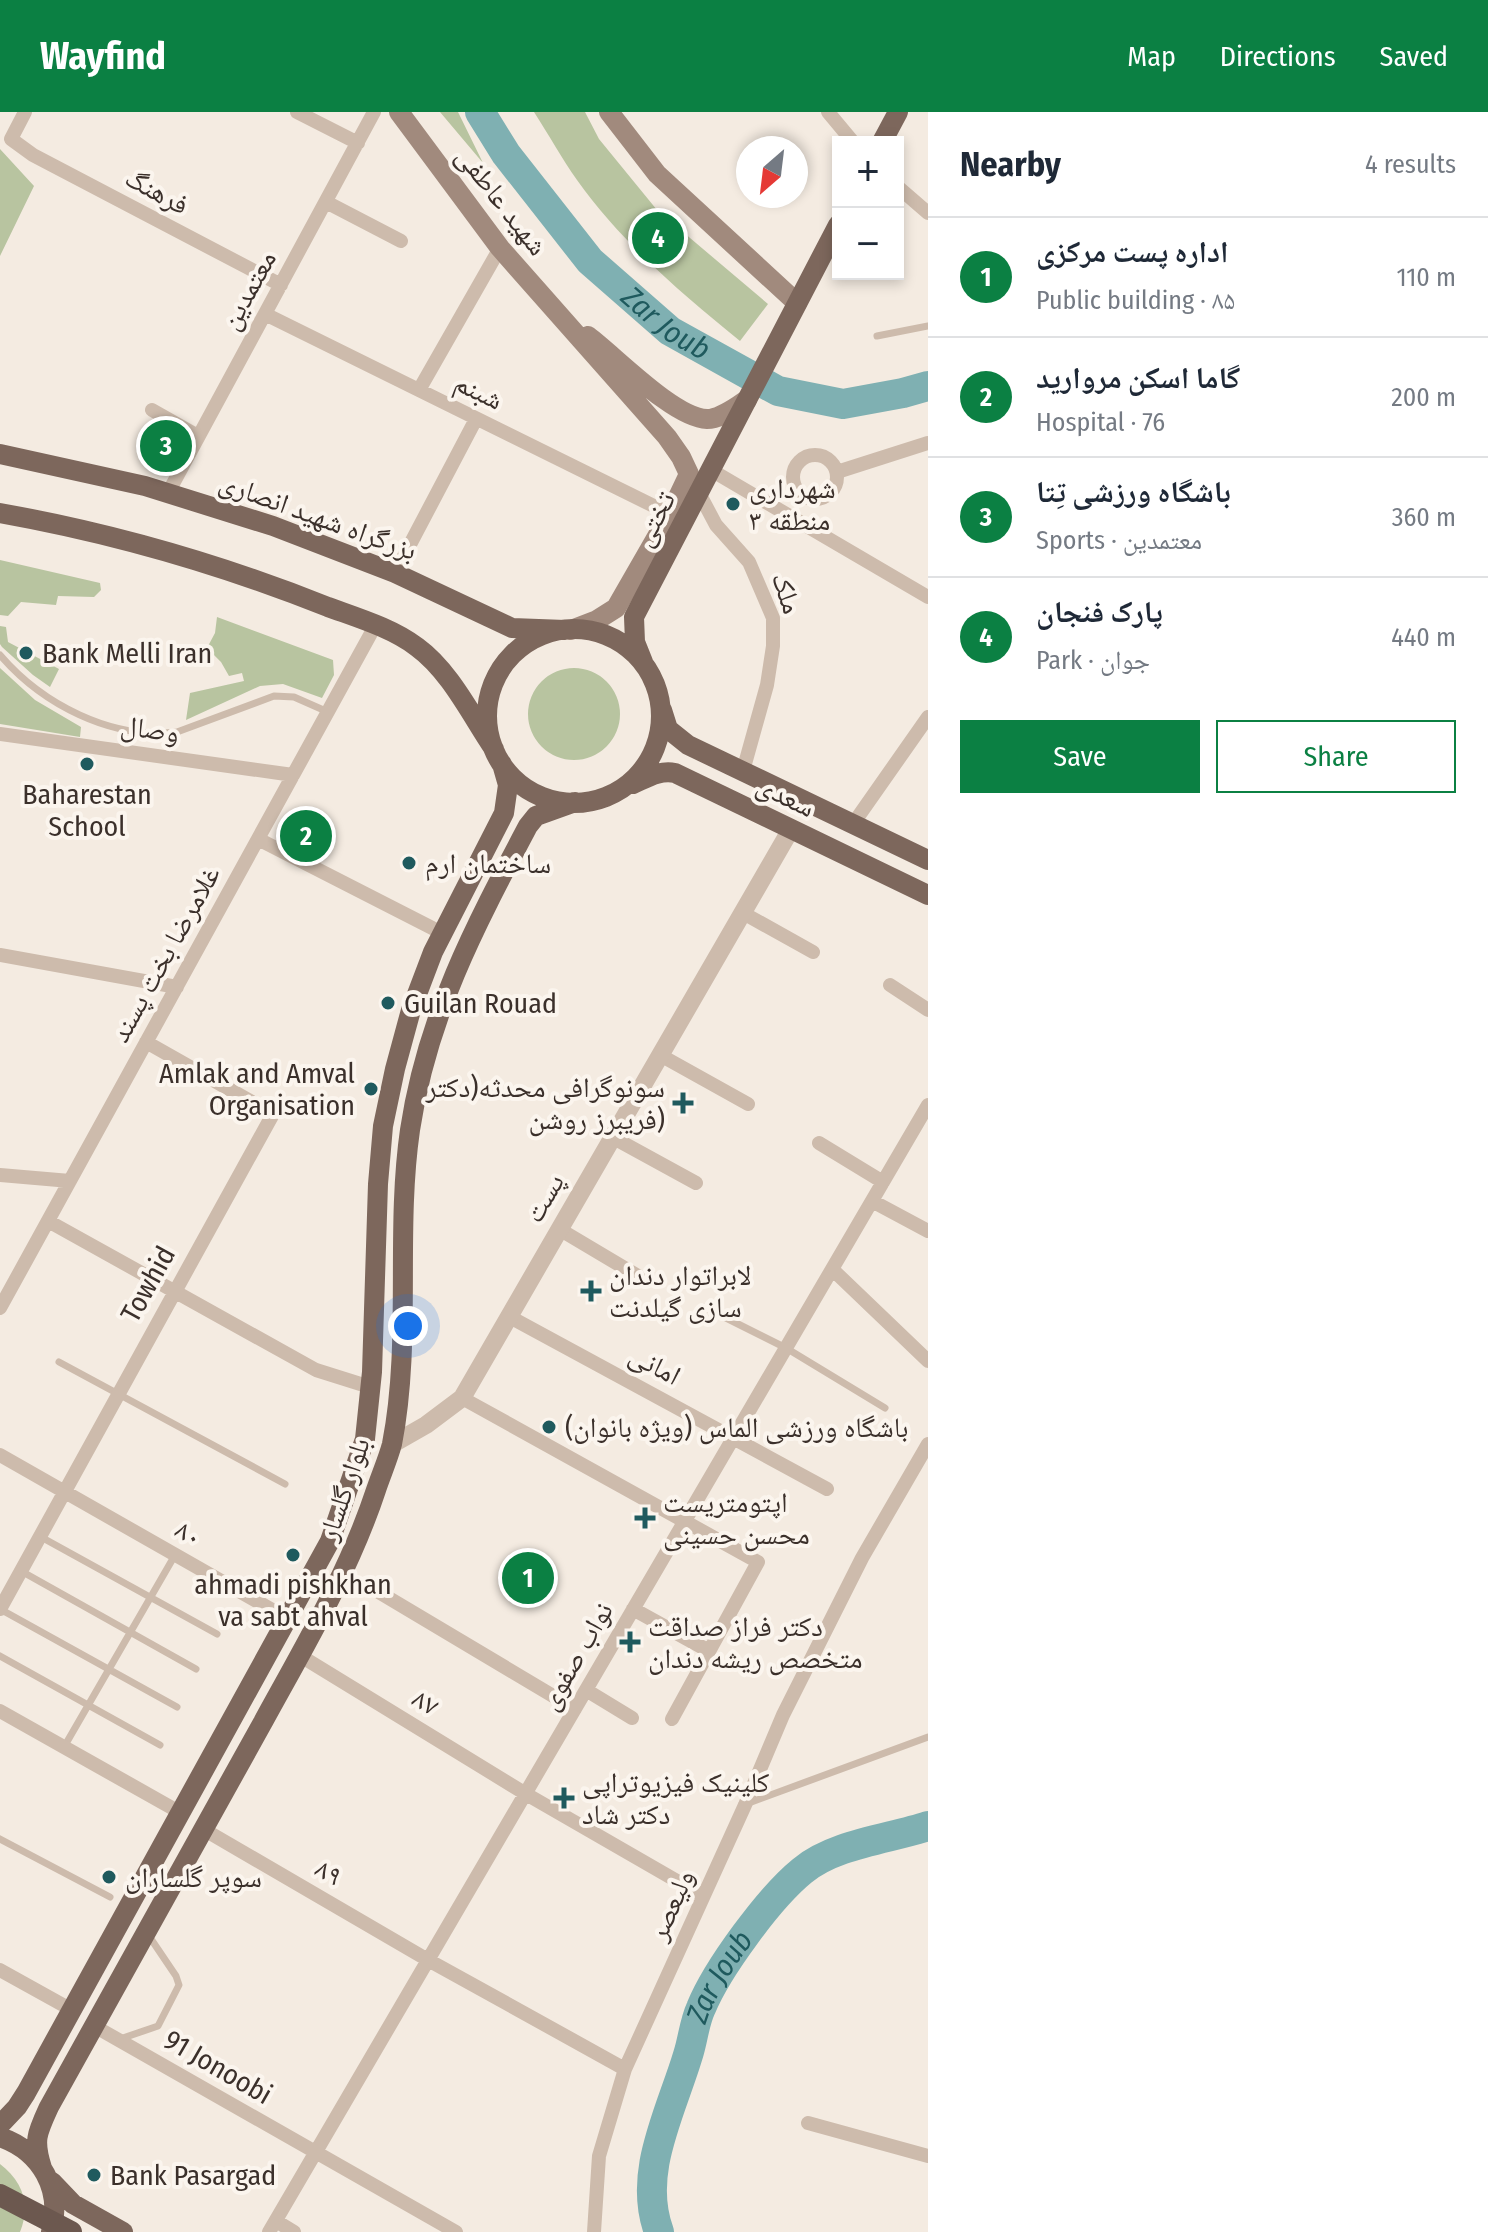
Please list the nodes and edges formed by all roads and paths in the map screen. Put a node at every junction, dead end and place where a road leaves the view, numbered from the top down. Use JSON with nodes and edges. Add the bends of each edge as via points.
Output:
{"nodes":[{"id":1,"x":25,"y":112,"type":"edge"},
{"id":2,"x":297,"y":112,"type":"edge"},
{"id":3,"x":374,"y":112,"type":"edge"},
{"id":4,"x":399,"y":112,"type":"edge"},
{"id":5,"x":609,"y":112,"type":"edge"},
{"id":6,"x":828,"y":112,"type":"edge"},
{"id":7,"x":898,"y":112,"type":"edge"},
{"id":8,"x":848,"y":136,"type":"edge"},
{"id":9,"x":885,"y":136,"type":"edge"},
{"id":10,"x":358,"y":143,"type":"junction"},
{"id":11,"x":904,"y":192,"type":"edge"},
{"id":12,"x":326,"y":202,"type":"junction"},
{"id":13,"x":928,"y":213,"type":"edge"},
{"id":14,"x":832,"y":236,"type":"edge"},
{"id":15,"x":401,"y":241,"type":"dead end"},
{"id":16,"x":500,"y":248,"type":"junction"},
{"id":17,"x":281,"y":285,"type":"junction"},
{"id":18,"x":797,"y":303,"type":"junction"},
{"id":19,"x":265,"y":314,"type":"junction"},
{"id":20,"x":564,"y":323,"type":"junction"},
{"id":21,"x":928,"y":326,"type":"edge"},
{"id":22,"x":877,"y":336,"type":"dead end"},
{"id":23,"x":419,"y":390,"type":"junction"},
{"id":24,"x":747,"y":400,"type":"junction"},
{"id":25,"x":152,"y":410,"type":"dead end"},
{"id":26,"x":476,"y":419,"type":"junction"},
{"id":27,"x":198,"y":436,"type":"junction"},
{"id":28,"x":928,"y":443,"type":"edge"},
{"id":29,"x":0,"y":454,"type":"edge"},
{"id":30,"x":711,"y":470,"type":"junction"},
{"id":31,"x":837,"y":472,"type":"junction"},
{"id":32,"x":689,"y":474,"type":"joint"},
{"id":33,"x":168,"y":493,"type":"junction"},
{"id":34,"x":699,"y":493,"type":"junction"},
{"id":35,"x":802,"y":496,"type":"junction"},
{"id":36,"x":781,"y":509,"type":"junction"},
{"id":37,"x":0,"y":513,"type":"edge"},
{"id":38,"x":670,"y":514,"type":"junction"},
{"id":39,"x":395,"y":573,"type":"junction"},
{"id":40,"x":928,"y":597,"type":"edge"},
{"id":41,"x":375,"y":626,"type":"junction"},
{"id":42,"x":568,"y":630,"type":"junction"},
{"id":43,"x":0,"y":655,"type":"edge"},
{"id":44,"x":645,"y":668,"type":"junction"},
{"id":45,"x":658,"y":696,"type":"junction"},
{"id":46,"x":328,"y":712,"type":"junction"},
{"id":47,"x":928,"y":717,"type":"edge"},
{"id":48,"x":0,"y":734,"type":"edge"},
{"id":49,"x":498,"y":756,"type":"junction"},
{"id":50,"x":743,"y":771,"type":"junction"},
{"id":51,"x":293,"y":775,"type":"junction"},
{"id":52,"x":618,"y":791,"type":"junction"},
{"id":53,"x":575,"y":802,"type":"junction"},
{"id":54,"x":853,"y":824,"type":"junction"},
{"id":55,"x":791,"y":829,"type":"junction"},
{"id":56,"x":258,"y":839,"type":"junction"},
{"id":57,"x":928,"y":860,"type":"edge"},
{"id":58,"x":928,"y":895,"type":"edge"},
{"id":59,"x":743,"y":913,"type":"junction"},
{"id":60,"x":442,"y":933,"type":"junction"},
{"id":61,"x":813,"y":952,"type":"dead end"},
{"id":62,"x":0,"y":955,"type":"edge"},
{"id":63,"x":890,"y":985,"type":"dead end"},
{"id":64,"x":177,"y":987,"type":"junction"},
{"id":65,"x":928,"y":1010,"type":"edge"},
{"id":66,"x":146,"y":1042,"type":"junction"},
{"id":67,"x":660,"y":1055,"type":"junction"},
{"id":68,"x":748,"y":1104,"type":"dead end"},
{"id":69,"x":927,"y":1110,"type":"edge"},
{"id":70,"x":612,"y":1137,"type":"junction"},
{"id":71,"x":819,"y":1143,"type":"dead end"},
{"id":72,"x":0,"y":1175,"type":"edge"},
{"id":73,"x":70,"y":1181,"type":"junction"},
{"id":74,"x":883,"y":1182,"type":"junction"},
{"id":75,"x":696,"y":1183,"type":"dead end"},
{"id":76,"x":872,"y":1201,"type":"junction"},
{"id":77,"x":48,"y":1221,"type":"junction"},
{"id":78,"x":559,"y":1229,"type":"junction"},
{"id":79,"x":928,"y":1231,"type":"edge"},
{"id":80,"x":832,"y":1269,"type":"junction"},
{"id":81,"x":638,"y":1276,"type":"dead end"},
{"id":82,"x":173,"y":1292,"type":"junction"},
{"id":83,"x":704,"y":1307,"type":"dead end"},
{"id":84,"x":0,"y":1308,"type":"edge"},
{"id":85,"x":508,"y":1316,"type":"junction"},
{"id":86,"x":786,"y":1348,"type":"junction"},
{"id":87,"x":928,"y":1361,"type":"edge"},
{"id":88,"x":59,"y":1362,"type":"dead end"},
{"id":89,"x":370,"y":1387,"type":"junction"},
{"id":90,"x":117,"y":1394,"type":"junction"},
{"id":91,"x":462,"y":1398,"type":"junction"},
{"id":92,"x":885,"y":1408,"type":"dead end"},
{"id":93,"x":734,"y":1437,"type":"junction"},
{"id":94,"x":928,"y":1444,"type":"edge"},
{"id":95,"x":391,"y":1445,"type":"junction"},
{"id":96,"x":0,"y":1455,"type":"edge"},
{"id":97,"x":285,"y":1484,"type":"dead end"},
{"id":98,"x":827,"y":1489,"type":"dead end"},
{"id":99,"x":64,"y":1491,"type":"junction"},
{"id":100,"x":685,"y":1520,"type":"junction"},
{"id":101,"x":40,"y":1536,"type":"junction"},
{"id":102,"x":175,"y":1555,"type":"junction"},
{"id":103,"x":21,"y":1571,"type":"junction"},
{"id":104,"x":6,"y":1585,"type":"edge"},
{"id":105,"x":377,"y":1591,"type":"dead end"},
{"id":106,"x":150,"y":1598,"type":"junction"},
{"id":107,"x":0,"y":1609,"type":"edge"},
{"id":108,"x":633,"y":1609,"type":"junction"},
{"id":109,"x":288,"y":1619,"type":"junction"},
{"id":110,"x":131,"y":1631,"type":"junction"},
{"id":111,"x":217,"y":1634,"type":"dead end"},
{"id":112,"x":709,"y":1651,"type":"junction"},
{"id":113,"x":299,"y":1655,"type":"junction"},
{"id":114,"x":0,"y":1656,"type":"edge"},
{"id":115,"x":109,"y":1668,"type":"junction"},
{"id":116,"x":196,"y":1669,"type":"dead end"},
{"id":117,"x":586,"y":1690,"type":"junction"},
{"id":118,"x":88,"y":1705,"type":"junction"},
{"id":119,"x":177,"y":1707,"type":"dead end"},
{"id":120,"x":575,"y":1709,"type":"junction"},
{"id":121,"x":0,"y":1711,"type":"edge"},
{"id":122,"x":632,"y":1718,"type":"dead end"},
{"id":123,"x":672,"y":1719,"type":"dead end"},
{"id":124,"x":928,"y":1737,"type":"edge"},
{"id":125,"x":160,"y":1745,"type":"dead end"},
{"id":126,"x":64,"y":1747,"type":"junction"},
{"id":127,"x":526,"y":1794,"type":"junction"},
{"id":128,"x":745,"y":1805,"type":"junction"},
{"id":129,"x":181,"y":1813,"type":"junction"},
{"id":130,"x":203,"y":1829,"type":"junction"},
{"id":131,"x":0,"y":1839,"type":"edge"},
{"id":132,"x":703,"y":1896,"type":"junction"},
{"id":133,"x":110,"y":1897,"type":"dead end"},
{"id":134,"x":146,"y":1932,"type":"junction"},
{"id":135,"x":428,"y":1960,"type":"junction"},
{"id":136,"x":0,"y":1970,"type":"edge"},
{"id":137,"x":72,"y":2010,"type":"junction"},
{"id":138,"x":94,"y":2026,"type":"junction"},
{"id":139,"x":118,"y":2040,"type":"junction"},
{"id":140,"x":625,"y":2069,"type":"junction"},
{"id":141,"x":808,"y":2123,"type":"dead end"},
{"id":142,"x":0,"y":2125,"type":"edge"},
{"id":143,"x":0,"y":2137,"type":"edge"},
{"id":144,"x":315,"y":2154,"type":"junction"},
{"id":145,"x":928,"y":2156,"type":"edge"},
{"id":146,"x":44,"y":2172,"type":"junction"},
{"id":147,"x":0,"y":2195,"type":"edge"},
{"id":148,"x":272,"y":2227,"type":"edge"},
{"id":149,"x":51,"y":2232,"type":"edge"},
{"id":150,"x":71,"y":2232,"type":"edge"},
{"id":151,"x":123,"y":2232,"type":"edge"},
{"id":152,"x":294,"y":2232,"type":"edge"},
{"id":153,"x":456,"y":2232,"type":"edge"},
{"id":154,"x":594,"y":2232,"type":"edge"}],
"edges":[{"from":1,"to":17,"type":"street","name":"فرهنگ","via":[[11,139],[33,155]]},
{"from":2,"to":10,"type":"street"},
{"from":3,"to":10,"type":"street","name":"معتمدین"},
{"from":4,"to":16,"type":"main road","name":"شهید عاطفی"},
{"from":5,"to":18,"type":"main road","via":[[657,174]]},
{"from":6,"to":8,"type":"street"},
{"from":7,"to":9,"type":"main road"},
{"from":10,"to":12,"type":"street","name":"معتمدین"},
{"from":11,"to":13,"type":"street"},
{"from":12,"to":15,"type":"street"},
{"from":12,"to":17,"type":"street","name":"معتمدین"},
{"from":14,"to":18,"type":"main road","name":"تختی"},
{"from":16,"to":20,"type":"main road","name":"شهید عاطفی"},
{"from":16,"to":23,"type":"street"},
{"from":17,"to":19,"type":"street","name":"معتمدین"},
{"from":18,"to":24,"type":"main road","name":"تختی"},
{"from":19,"to":23,"type":"street","name":"شبنم"},
{"from":19,"to":27,"type":"street","name":"معتمدین"},
{"from":20,"to":24,"type":"main road","name":"شهید عاطفی","via":[[686,414],[717,417]]},
{"from":20,"to":32,"type":"main road","name":"شهید عاطفی","via":[[667,437]]},
{"from":21,"to":22,"type":"lane"},
{"from":23,"to":26,"type":"street","name":"شبنم"},
{"from":24,"to":30,"type":"main road","name":"تختی"},
{"from":25,"to":27,"type":"street"},
{"from":26,"to":38,"type":"street","name":"شبنم"},
{"from":26,"to":39,"type":"street"},
{"from":27,"to":33,"type":"street","name":"معتمدین"},
{"from":28,"to":31,"type":"street"},
{"from":29,"to":33,"type":"main road","name":"بزرگراه شهید انصاری"},
{"from":30,"to":34,"type":"main road","name":"تختی"},
{"from":30,"to":36,"type":"street"},
{"from":31,"to":35,"type":"street","via":[[828,496]]},
{"from":31,"to":35,"type":"street","via":[[825,457],[815,454],[798,462],[792,480]]},
{"from":32,"to":38,"type":"main road","name":"تختی"},
{"from":33,"to":39,"type":"main road","name":"بزرگراه شهید انصاری"},
{"from":34,"to":44,"type":"main road","name":"تختی","via":[[634,617],[635,642]]},
{"from":34,"to":50,"type":"street","name":"ملک","via":[[716,525],[749,562],[773,618],[767,685]]},
{"from":35,"to":36,"type":"street"},
{"from":36,"to":40,"type":"street"},
{"from":37,"to":41,"type":"main road","via":[[183,557]]},
{"from":38,"to":42,"type":"main road","name":"تختی","via":[[616,608]]},
{"from":39,"to":42,"type":"main road","name":"بزرگراه شهید انصاری","via":[[512,628]]},
{"from":41,"to":46,"type":"street","name":"غلامرضا بخت پسند"},
{"from":41,"to":49,"type":"main road","via":[[409,641],[430,658]]},
{"from":42,"to":44,"type":"main road","via":[[613,639]]},
{"from":42,"to":49,"type":"main road","via":[[529,642],[493,683],[488,726]]},
{"from":43,"to":46,"type":"lane","via":[[40,692],[96,723],[177,732],[274,696],[294,697]]},
{"from":44,"to":45,"type":"main road"},
{"from":45,"to":50,"type":"main road","name":"سعدی","via":[[674,735]]},
{"from":45,"to":52,"type":"main road","via":[[654,748],[640,772]]},
{"from":46,"to":51,"type":"street","name":"غلامرضا بخت پسند"},
{"from":47,"to":54,"type":"street"},
{"from":48,"to":51,"type":"street","name":"وصال"},
{"from":49,"to":53,"type":"main road","via":[[517,781],[536,794]]},
{"from":49,"to":60,"type":"main road","name":"بلوار گلسار","via":[[508,785],[504,813]]},
{"from":50,"to":54,"type":"main road","name":"سعدی"},
{"from":51,"to":56,"type":"street","name":"غلامرضا بخت پسند"},
{"from":52,"to":53,"type":"main road"},
{"from":52,"to":55,"type":"main road","name":"سعدی","via":[[654,774],[675,773]]},
{"from":53,"to":95,"type":"main road","name":"بلوار گلسار","via":[[536,816],[528,826],[458,962],[437,1018],[410,1130]]},
{"from":54,"to":57,"type":"main road","name":"سعدی"},
{"from":55,"to":58,"type":"main road","name":"سعدی"},
{"from":55,"to":59,"type":"street","name":"پست"},
{"from":56,"to":60,"type":"street"},
{"from":56,"to":64,"type":"street","name":"غلامرضا بخت پسند"},
{"from":59,"to":61,"type":"street"},
{"from":59,"to":67,"type":"street","name":"پست"},
{"from":60,"to":89,"type":"main road","name":"بلوار گلسار","via":[[411,1010],[383,1126]]},
{"from":62,"to":64,"type":"street"},
{"from":63,"to":65,"type":"street"},
{"from":64,"to":66,"type":"street","name":"غلامرضا بخت پسند"},
{"from":66,"to":73,"type":"street","name":"غلامرضا بخت پسند"},
{"from":66,"to":82,"type":"street","name":"Towhid","via":[[273,1114]]},
{"from":67,"to":68,"type":"street"},
{"from":67,"to":70,"type":"street","name":"پست"},
{"from":69,"to":74,"type":"street","name":"نواب صفوی"},
{"from":70,"to":75,"type":"street"},
{"from":70,"to":78,"type":"street","name":"پست"},
{"from":71,"to":74,"type":"street"},
{"from":72,"to":73,"type":"street"},
{"from":73,"to":77,"type":"street","name":"غلامرضا بخت پسند"},
{"from":74,"to":76,"type":"street","name":"نواب صفوی"},
{"from":76,"to":79,"type":"street"},
{"from":76,"to":80,"type":"street","name":"نواب صفوی"},
{"from":77,"to":82,"type":"street"},
{"from":77,"to":84,"type":"street","name":"غلامرضا بخت پسند"},
{"from":78,"to":81,"type":"street"},
{"from":78,"to":85,"type":"street","name":"پست"},
{"from":80,"to":86,"type":"street","name":"نواب صفوی"},
{"from":80,"to":87,"type":"street"},
{"from":82,"to":89,"type":"street","via":[[316,1370]]},
{"from":82,"to":90,"type":"street","name":"Towhid"},
{"from":83,"to":86,"type":"lane"},
{"from":85,"to":91,"type":"street","name":"پست"},
{"from":85,"to":93,"type":"street","name":"امانی"},
{"from":86,"to":92,"type":"lane"},
{"from":86,"to":93,"type":"street","name":"نواب صفوی"},
{"from":88,"to":90,"type":"lane"},
{"from":89,"to":109,"type":"main road","name":"بلوار گلسار","via":[[365,1439],[335,1528]]},
{"from":90,"to":97,"type":"lane"},
{"from":90,"to":99,"type":"street","name":"Towhid"},
{"from":91,"to":95,"type":"street","name":"پست"},
{"from":91,"to":100,"type":"street"},
{"from":93,"to":98,"type":"street","name":"امانی"},
{"from":93,"to":100,"type":"street","name":"نواب صفوی"},
{"from":94,"to":128,"type":"street","name":"ولیعصر","via":[[862,1558],[783,1715]]},
{"from":95,"to":113,"type":"main road","name":"بلوار گلسار","via":[[347,1564]]},
{"from":96,"to":99,"type":"street","name":"۸۰"},
{"from":99,"to":101,"type":"street","name":"Towhid"},
{"from":99,"to":102,"type":"street","name":"۸۰"},
{"from":100,"to":108,"type":"street","name":"نواب صفوی"},
{"from":100,"to":112,"type":"street","via":[[758,1562]]},
{"from":101,"to":103,"type":"street","name":"Towhid"},
{"from":101,"to":106,"type":"lane"},
{"from":102,"to":106,"type":"lane"},
{"from":102,"to":109,"type":"street","name":"۸۰"},
{"from":103,"to":104,"type":"street","name":"Towhid"},
{"from":103,"to":110,"type":"lane"},
{"from":104,"to":107,"type":"street","name":"Towhid"},
{"from":105,"to":120,"type":"street"},
{"from":106,"to":110,"type":"lane"},
{"from":106,"to":111,"type":"lane"},
{"from":107,"to":115,"type":"lane"},
{"from":108,"to":112,"type":"street"},
{"from":108,"to":117,"type":"street","name":"نواب صفوی"},
{"from":109,"to":129,"type":"main road","name":"بلوار گلسار"},
{"from":110,"to":115,"type":"lane"},
{"from":110,"to":116,"type":"lane"},
{"from":112,"to":123,"type":"street"},
{"from":113,"to":127,"type":"street","name":"۸۷"},
{"from":113,"to":130,"type":"main road","name":"بلوار گلسار"},
{"from":114,"to":118,"type":"lane"},
{"from":115,"to":118,"type":"lane"},
{"from":115,"to":119,"type":"lane"},
{"from":117,"to":120,"type":"street","name":"نواب صفوی"},
{"from":117,"to":122,"type":"street"},
{"from":118,"to":125,"type":"lane"},
{"from":118,"to":126,"type":"lane"},
{"from":120,"to":127,"type":"street","name":"نواب صفوی"},
{"from":121,"to":126,"type":"street"},
{"from":124,"to":128,"type":"lane"},
{"from":126,"to":129,"type":"street"},
{"from":127,"to":132,"type":"street"},
{"from":127,"to":135,"type":"street","name":"نواب صفوی"},
{"from":128,"to":132,"type":"street","name":"ولیعصر"},
{"from":129,"to":137,"type":"main road","name":"بلوار گلسار"},
{"from":130,"to":134,"type":"main road","name":"بلوار گلسار"},
{"from":130,"to":135,"type":"street","name":"۸۹"},
{"from":131,"to":133,"type":"lane"},
{"from":132,"to":140,"type":"street","name":"ولیعصر"},
{"from":134,"to":138,"type":"main road","name":"بلوار گلسار"},
{"from":134,"to":139,"type":"lane","via":[[179,1985],[158,2026]]},
{"from":135,"to":140,"type":"street","name":"۸۹"},
{"from":135,"to":144,"type":"street","name":"نواب صفوی"},
{"from":136,"to":137,"type":"street"},
{"from":137,"to":142,"type":"main road","name":"بلوار گلسار","via":[[17,2107]]},
{"from":138,"to":139,"type":"street","name":"91 Jonoobi"},
{"from":138,"to":146,"type":"main road","name":"بلوار گلسار","via":[[40,2128],[36,2148]]},
{"from":139,"to":144,"type":"street","name":"91 Jonoobi"},
{"from":140,"to":154,"type":"street","name":"ولیعصر","via":[[599,2156]]},
{"from":141,"to":145,"type":"street"},
{"from":143,"to":146,"type":"main road","via":[[21,2147]]},
{"from":144,"to":148,"type":"street","name":"نواب صفوی"},
{"from":144,"to":153,"type":"street","name":"91 Jonoobi"},
{"from":146,"to":149,"type":"main road","name":"بلوار گلسار","via":[[54,2201]]},
{"from":146,"to":151,"type":"main road","via":[[73,2204]]},
{"from":147,"to":150,"type":"highway","bridge":true},
{"from":148,"to":152,"type":"street"}]}
